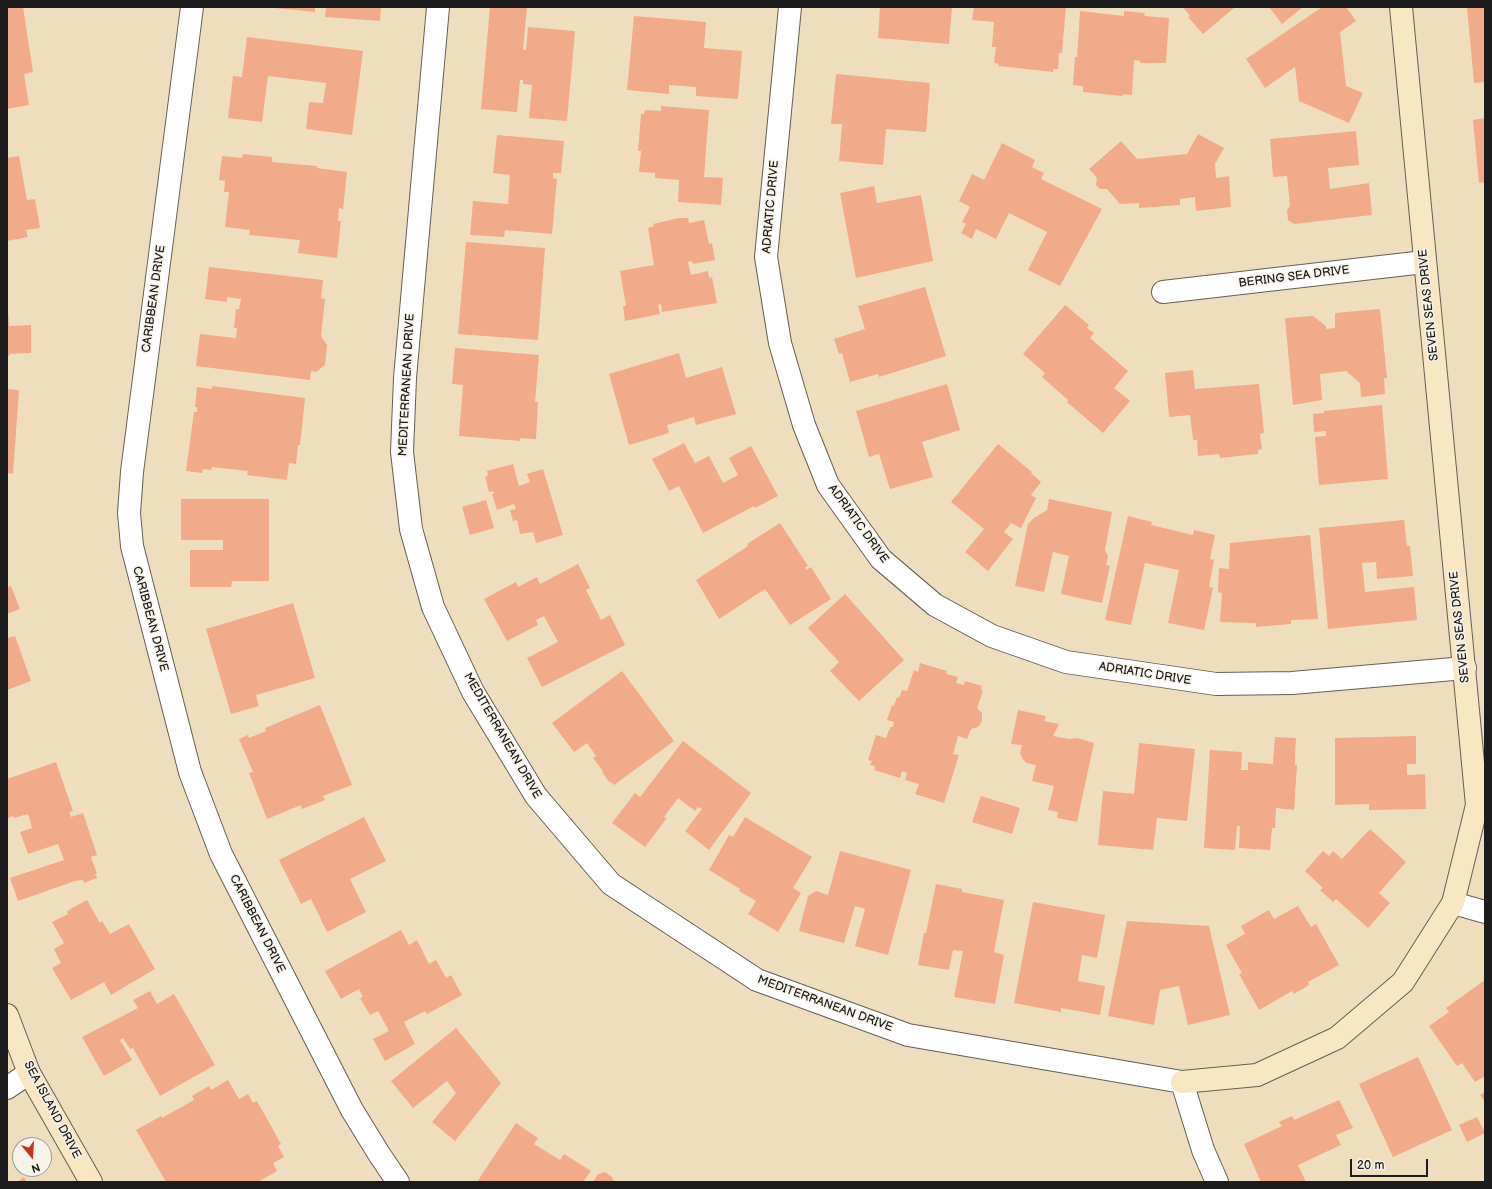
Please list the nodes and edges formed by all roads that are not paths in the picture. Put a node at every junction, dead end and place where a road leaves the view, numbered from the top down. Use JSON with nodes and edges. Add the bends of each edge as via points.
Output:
{"nodes":[{"id":1,"x":192,"y":7,"type":"edge"},
{"id":2,"x":438,"y":7,"type":"edge"},
{"id":3,"x":790,"y":7,"type":"edge"},
{"id":4,"x":1401,"y":7,"type":"edge"},
{"id":5,"x":1424,"y":262,"type":"junction"},
{"id":6,"x":1163,"y":292,"type":"dead end"},
{"id":7,"x":1464,"y":668,"type":"junction"},
{"id":8,"x":1453,"y":903,"type":"junction"},
{"id":9,"x":1485,"y":912,"type":"edge"},
{"id":10,"x":7,"y":1015,"type":"edge"},
{"id":11,"x":29,"y":1073,"type":"junction"},
{"id":12,"x":1182,"y":1082,"type":"junction"},
{"id":13,"x":7,"y":1088,"type":"edge"},
{"id":14,"x":91,"y":1182,"type":"edge"},
{"id":15,"x":398,"y":1182,"type":"edge"},
{"id":16,"x":1217,"y":1182,"type":"edge"}],
"edges":[{"from":1,"to":15,"type":"street","name":"CARIBBEAN DRIVE","via":[[132,472],[129,513],[133,552],[190,772],[221,854],[352,1110]]},
{"from":2,"to":12,"type":"street","name":"MEDITERRANEAN DRIVE","via":[[405,378],[402,452],[411,529],[433,607],[473,692],[536,796],[611,884],[757,980],[908,1035]]},
{"from":3,"to":7,"type":"street","name":"ADRIATIC DRIVE","via":[[766,257],[779,335],[804,425],[828,485],[881,559],[935,605],[992,636],[1066,662],[1216,684],[1292,683]]},
{"from":4,"to":5,"type":"street","name":"SEVEN SEAS DRIVE"},
{"from":5,"to":6,"type":"street","name":"BERING SEA DRIVE"},
{"from":5,"to":7,"type":"street","name":"SEVEN SEAS DRIVE"},
{"from":7,"to":8,"type":"street","name":"SEVEN SEAS DRIVE","via":[[1476,805]]},
{"from":8,"to":9,"type":"street"},
{"from":8,"to":12,"type":"street","name":"SEVEN SEAS DRIVE","via":[[1403,982],[1337,1038],[1257,1075]]},
{"from":10,"to":11,"type":"street","name":"SEA ISLAND DRIVE"},
{"from":11,"to":13,"type":"street"},
{"from":11,"to":14,"type":"street","name":"SEA ISLAND DRIVE"},
{"from":12,"to":16,"type":"street","via":[[1203,1150]]}]}
